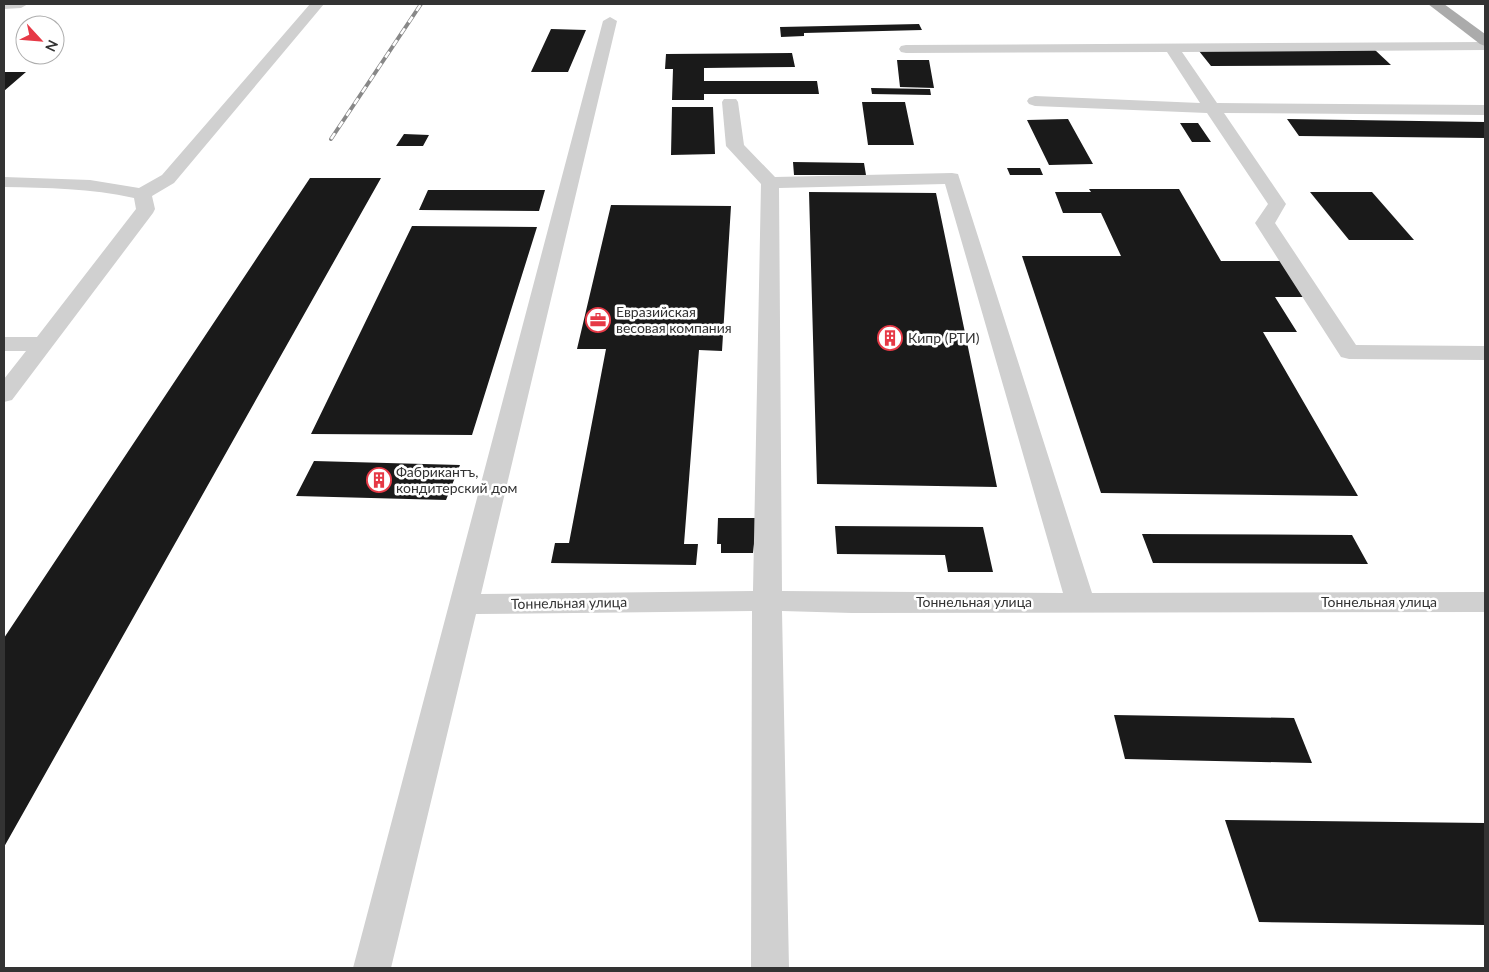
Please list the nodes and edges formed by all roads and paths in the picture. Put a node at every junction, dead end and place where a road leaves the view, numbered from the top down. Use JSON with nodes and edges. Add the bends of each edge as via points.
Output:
{"nodes":[{"id":1,"x":21,"y":4,"type":"edge"},
{"id":2,"x":317,"y":4,"type":"edge"},
{"id":3,"x":1436,"y":4,"type":"edge"},
{"id":4,"x":4,"y":5,"type":"edge"},
{"id":5,"x":610,"y":21,"type":"dead end"},
{"id":6,"x":1485,"y":41,"type":"edge"},
{"id":7,"x":1485,"y":46,"type":"edge"},
{"id":8,"x":1171,"y":48,"type":"junction"},
{"id":9,"x":906,"y":49,"type":"dead end"},
{"id":10,"x":1036,"y":101,"type":"dead end"},
{"id":11,"x":730,"y":102,"type":"dead end"},
{"id":12,"x":1212,"y":108,"type":"junction"},
{"id":13,"x":1485,"y":110,"type":"edge"},
{"id":14,"x":4,"y":182,"type":"edge"},
{"id":15,"x":770,"y":183,"type":"junction"},
{"id":16,"x":142,"y":194,"type":"junction"},
{"id":17,"x":4,"y":344,"type":"edge"},
{"id":18,"x":43,"y":344,"type":"junction"},
{"id":19,"x":1485,"y":353,"type":"edge"},
{"id":20,"x":4,"y":395,"type":"edge"},
{"id":21,"x":767,"y":601,"type":"junction"},
{"id":22,"x":1080,"y":602,"type":"junction"},
{"id":23,"x":1485,"y":602,"type":"edge"},
{"id":24,"x":464,"y":604,"type":"junction"},
{"id":25,"x":372,"y":968,"type":"edge"},
{"id":26,"x":770,"y":968,"type":"edge"}],
"edges":[{"from":1,"to":4,"type":"street"},
{"from":2,"to":16,"type":"street","via":[[168,179]]},
{"from":3,"to":6,"type":"main road"},
{"from":5,"to":24,"type":"street"},
{"from":7,"to":8,"type":"street"},
{"from":8,"to":9,"type":"street"},
{"from":8,"to":12,"type":"street"},
{"from":10,"to":12,"type":"street"},
{"from":11,"to":15,"type":"street","via":[[735,146]]},
{"from":12,"to":13,"type":"street"},
{"from":12,"to":19,"type":"street","via":[[1277,204],[1264,223],[1349,352]]},
{"from":14,"to":16,"type":"street","via":[[79,183]]},
{"from":15,"to":21,"type":"street"},
{"from":15,"to":22,"type":"street","via":[[952,178]]},
{"from":16,"to":18,"type":"street","via":[[146,209]]},
{"from":17,"to":18,"type":"street"},
{"from":18,"to":20,"type":"street"},
{"from":21,"to":22,"type":"street","name":"Тоннельная улица"},
{"from":21,"to":24,"type":"street","name":"Тоннельная улица"},
{"from":21,"to":26,"type":"street"},
{"from":22,"to":23,"type":"street","name":"Тоннельная улица"},
{"from":24,"to":25,"type":"street"}]}
